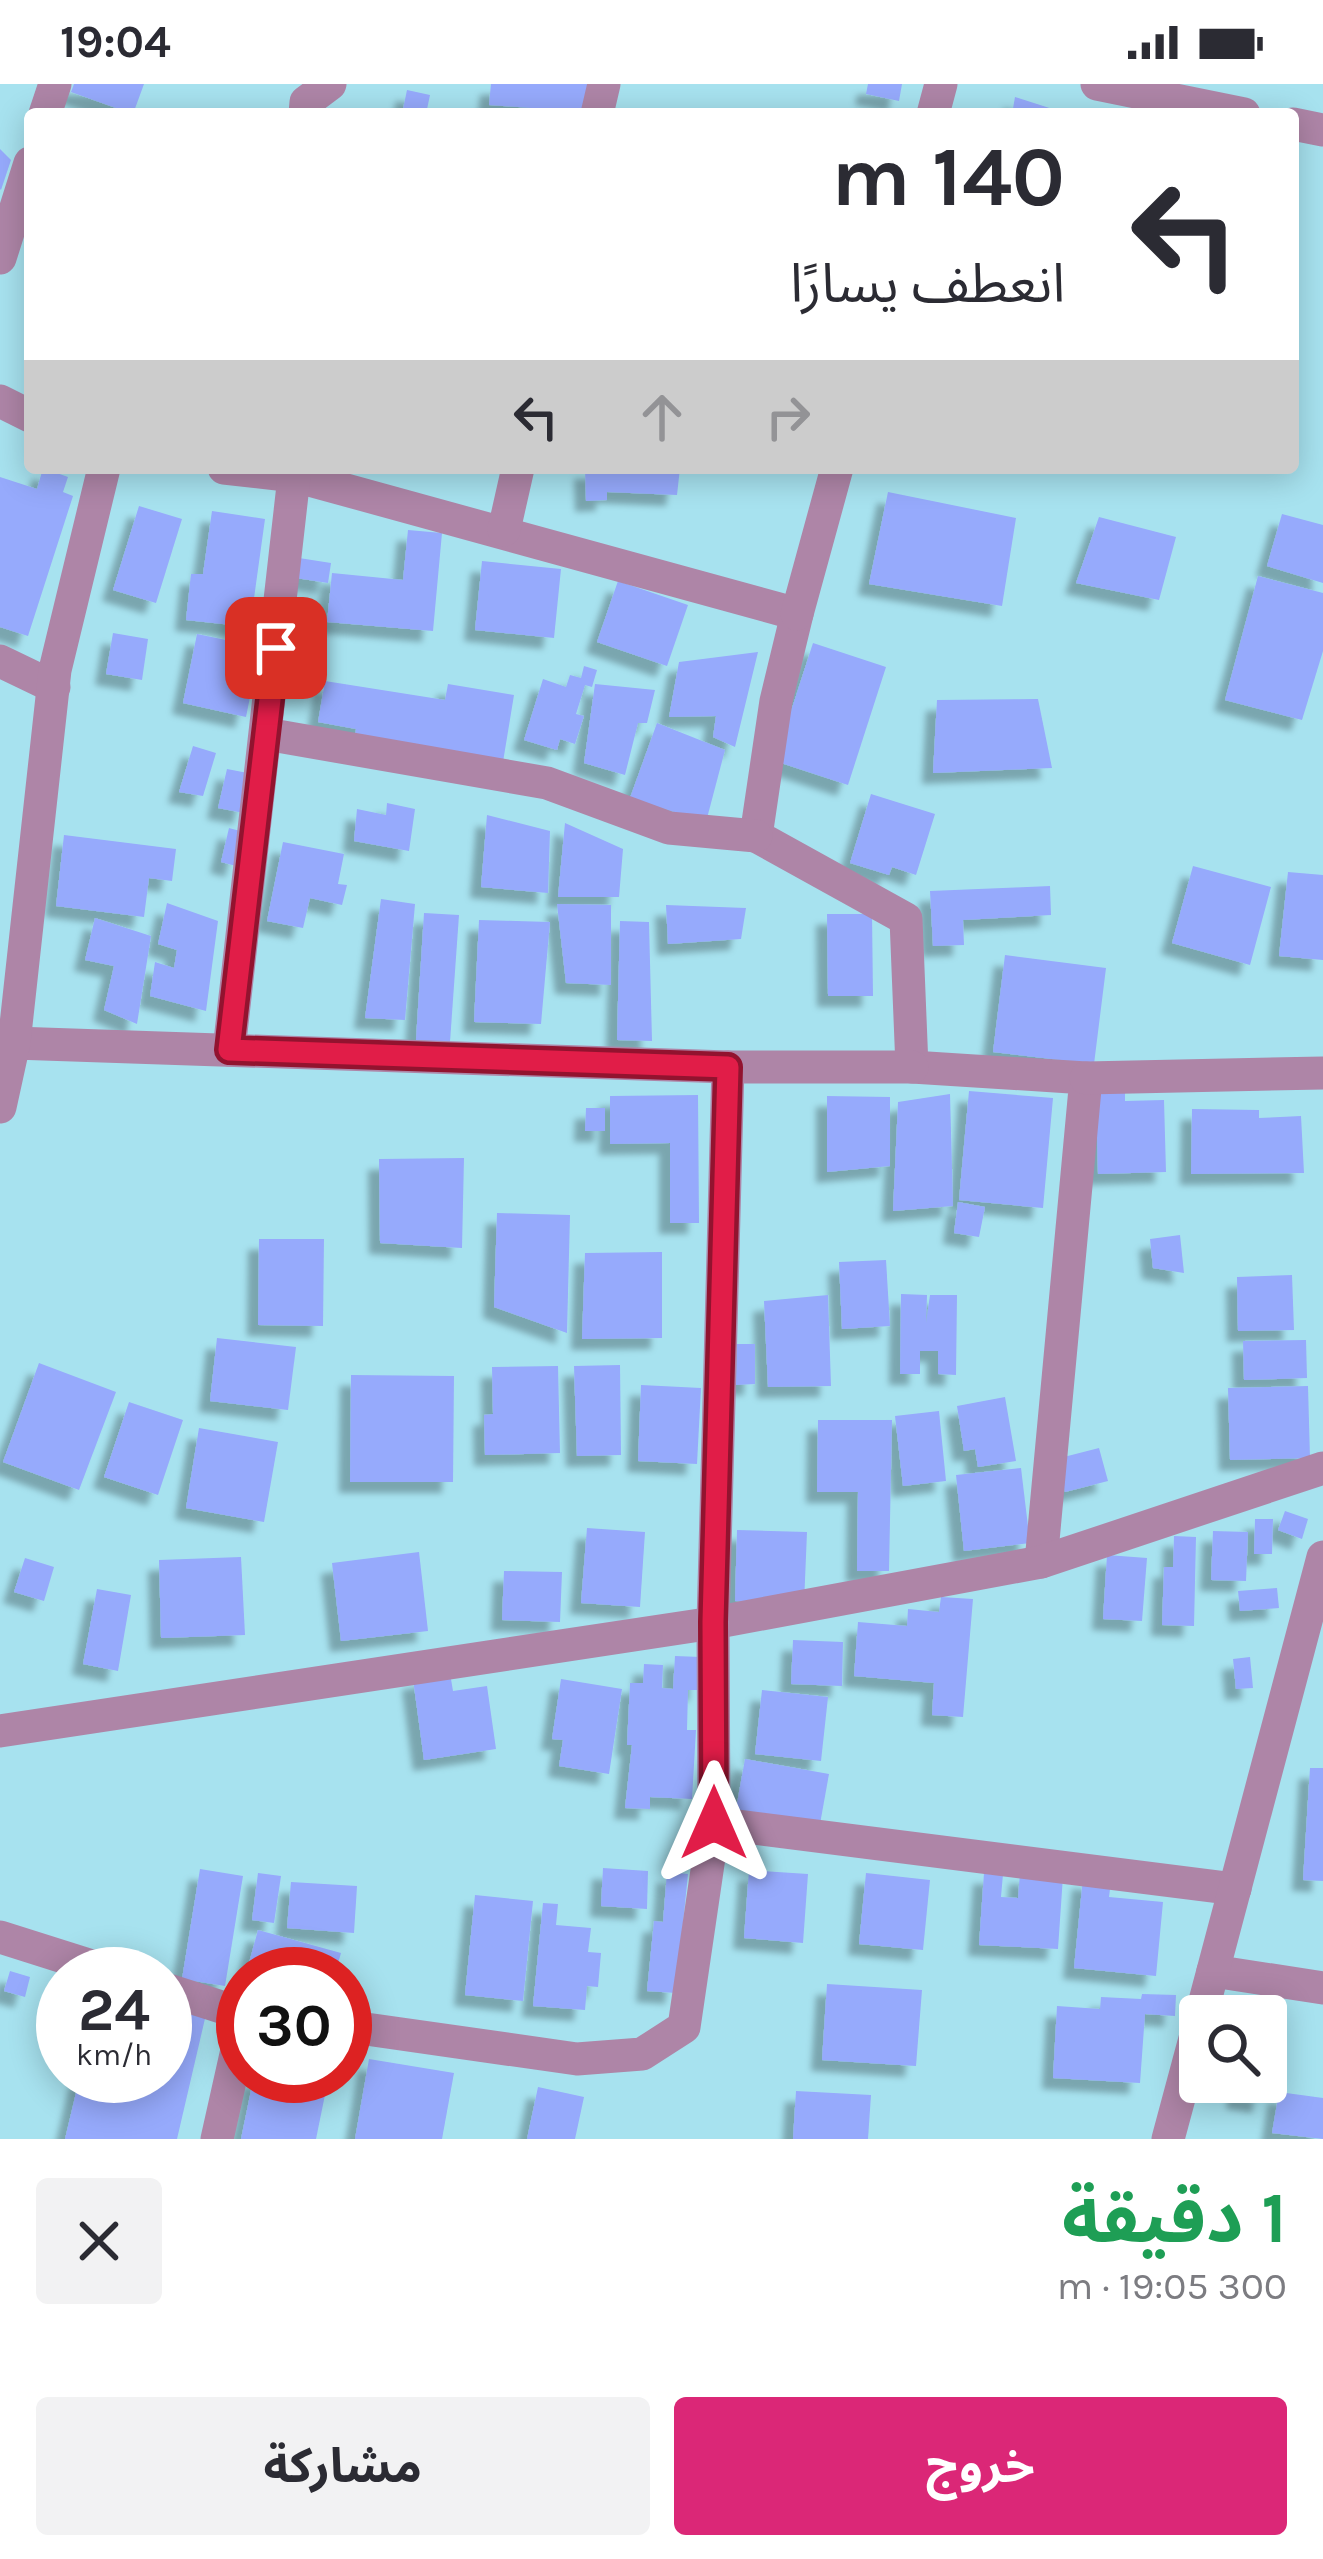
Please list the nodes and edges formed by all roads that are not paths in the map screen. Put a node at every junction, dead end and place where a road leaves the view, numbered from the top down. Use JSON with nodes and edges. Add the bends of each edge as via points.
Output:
{"nodes":[{"id":1,"x":1097,"y":84,"type":"edge"},
{"id":2,"x":1215,"y":108,"type":"edge"},
{"id":3,"x":24,"y":182,"type":"edge"},
{"id":4,"x":0,"y":259,"type":"edge"},
{"id":5,"x":103,"y":474,"type":"edge"},
{"id":6,"x":295,"y":474,"type":"edge"},
{"id":7,"x":302,"y":474,"type":"edge"},
{"id":8,"x":517,"y":474,"type":"edge"},
{"id":9,"x":835,"y":474,"type":"edge"},
{"id":10,"x":504,"y":530,"type":"junction"},
{"id":11,"x":797,"y":614,"type":"junction"},
{"id":12,"x":0,"y":662,"type":"edge"},
{"id":13,"x":54,"y":687,"type":"junction"},
{"id":14,"x":266,"y":734,"type":"junction"},
{"id":15,"x":755,"y":836,"type":"junction"},
{"id":16,"x":14,"y":1043,"type":"junction"},
{"id":17,"x":229,"y":1050,"type":"junction"},
{"id":18,"x":912,"y":1066,"type":"junction"},
{"id":19,"x":728,"y":1067,"type":"junction"},
{"id":20,"x":1323,"y":1073,"type":"edge"},
{"id":21,"x":1086,"y":1078,"type":"junction"},
{"id":22,"x":0,"y":1107,"type":"edge"},
{"id":23,"x":1323,"y":1468,"type":"edge"},
{"id":24,"x":1323,"y":1557,"type":"edge"},
{"id":25,"x":1041,"y":1562,"type":"junction"},
{"id":26,"x":713,"y":1622,"type":"junction"},
{"id":27,"x":0,"y":1731,"type":"edge"},
{"id":28,"x":714,"y":1823,"type":"junction"},
{"id":29,"x":1235,"y":1888,"type":"junction"},
{"id":30,"x":0,"y":1936,"type":"edge"},
{"id":31,"x":36,"y":1948,"type":"edge"},
{"id":32,"x":1213,"y":1971,"type":"junction"},
{"id":33,"x":1323,"y":1988,"type":"edge"},
{"id":34,"x":1207,"y":1995,"type":"edge"},
{"id":35,"x":372,"y":2030,"type":"edge"},
{"id":36,"x":1179,"y":2099,"type":"edge"},
{"id":37,"x":225,"y":2103,"type":"edge"},
{"id":38,"x":217,"y":2139,"type":"edge"},
{"id":39,"x":1168,"y":2139,"type":"edge"}],
"edges":[{"from":1,"to":2,"type":"street"},
{"from":3,"to":4,"type":"street"},
{"from":5,"to":13,"type":"street"},
{"from":6,"to":14,"type":"street"},
{"from":7,"to":10,"type":"street"},
{"from":8,"to":10,"type":"street"},
{"from":9,"to":11,"type":"street"},
{"from":10,"to":11,"type":"street"},
{"from":11,"to":15,"type":"street"},
{"from":12,"to":13,"type":"street"},
{"from":13,"to":16,"type":"street"},
{"from":14,"to":15,"type":"street","via":[[548,784],[669,828]]},
{"from":14,"to":17,"type":"street"},
{"from":15,"to":18,"type":"street","via":[[906,919]]},
{"from":16,"to":17,"type":"street"},
{"from":16,"to":22,"type":"street"},
{"from":17,"to":19,"type":"street"},
{"from":18,"to":19,"type":"street"},
{"from":18,"to":21,"type":"street"},
{"from":19,"to":26,"type":"street"},
{"from":20,"to":21,"type":"street"},
{"from":21,"to":25,"type":"street"},
{"from":23,"to":25,"type":"street"},
{"from":24,"to":29,"type":"street"},
{"from":25,"to":26,"type":"street"},
{"from":26,"to":27,"type":"street"},
{"from":26,"to":28,"type":"street"},
{"from":28,"to":29,"type":"street"},
{"from":28,"to":35,"type":"street","via":[[684,2027],[642,2054],[577,2059]]},
{"from":29,"to":32,"type":"street"},
{"from":30,"to":31,"type":"street"},
{"from":32,"to":33,"type":"street"},
{"from":32,"to":34,"type":"street"},
{"from":36,"to":39,"type":"street"},
{"from":37,"to":38,"type":"street"}]}
